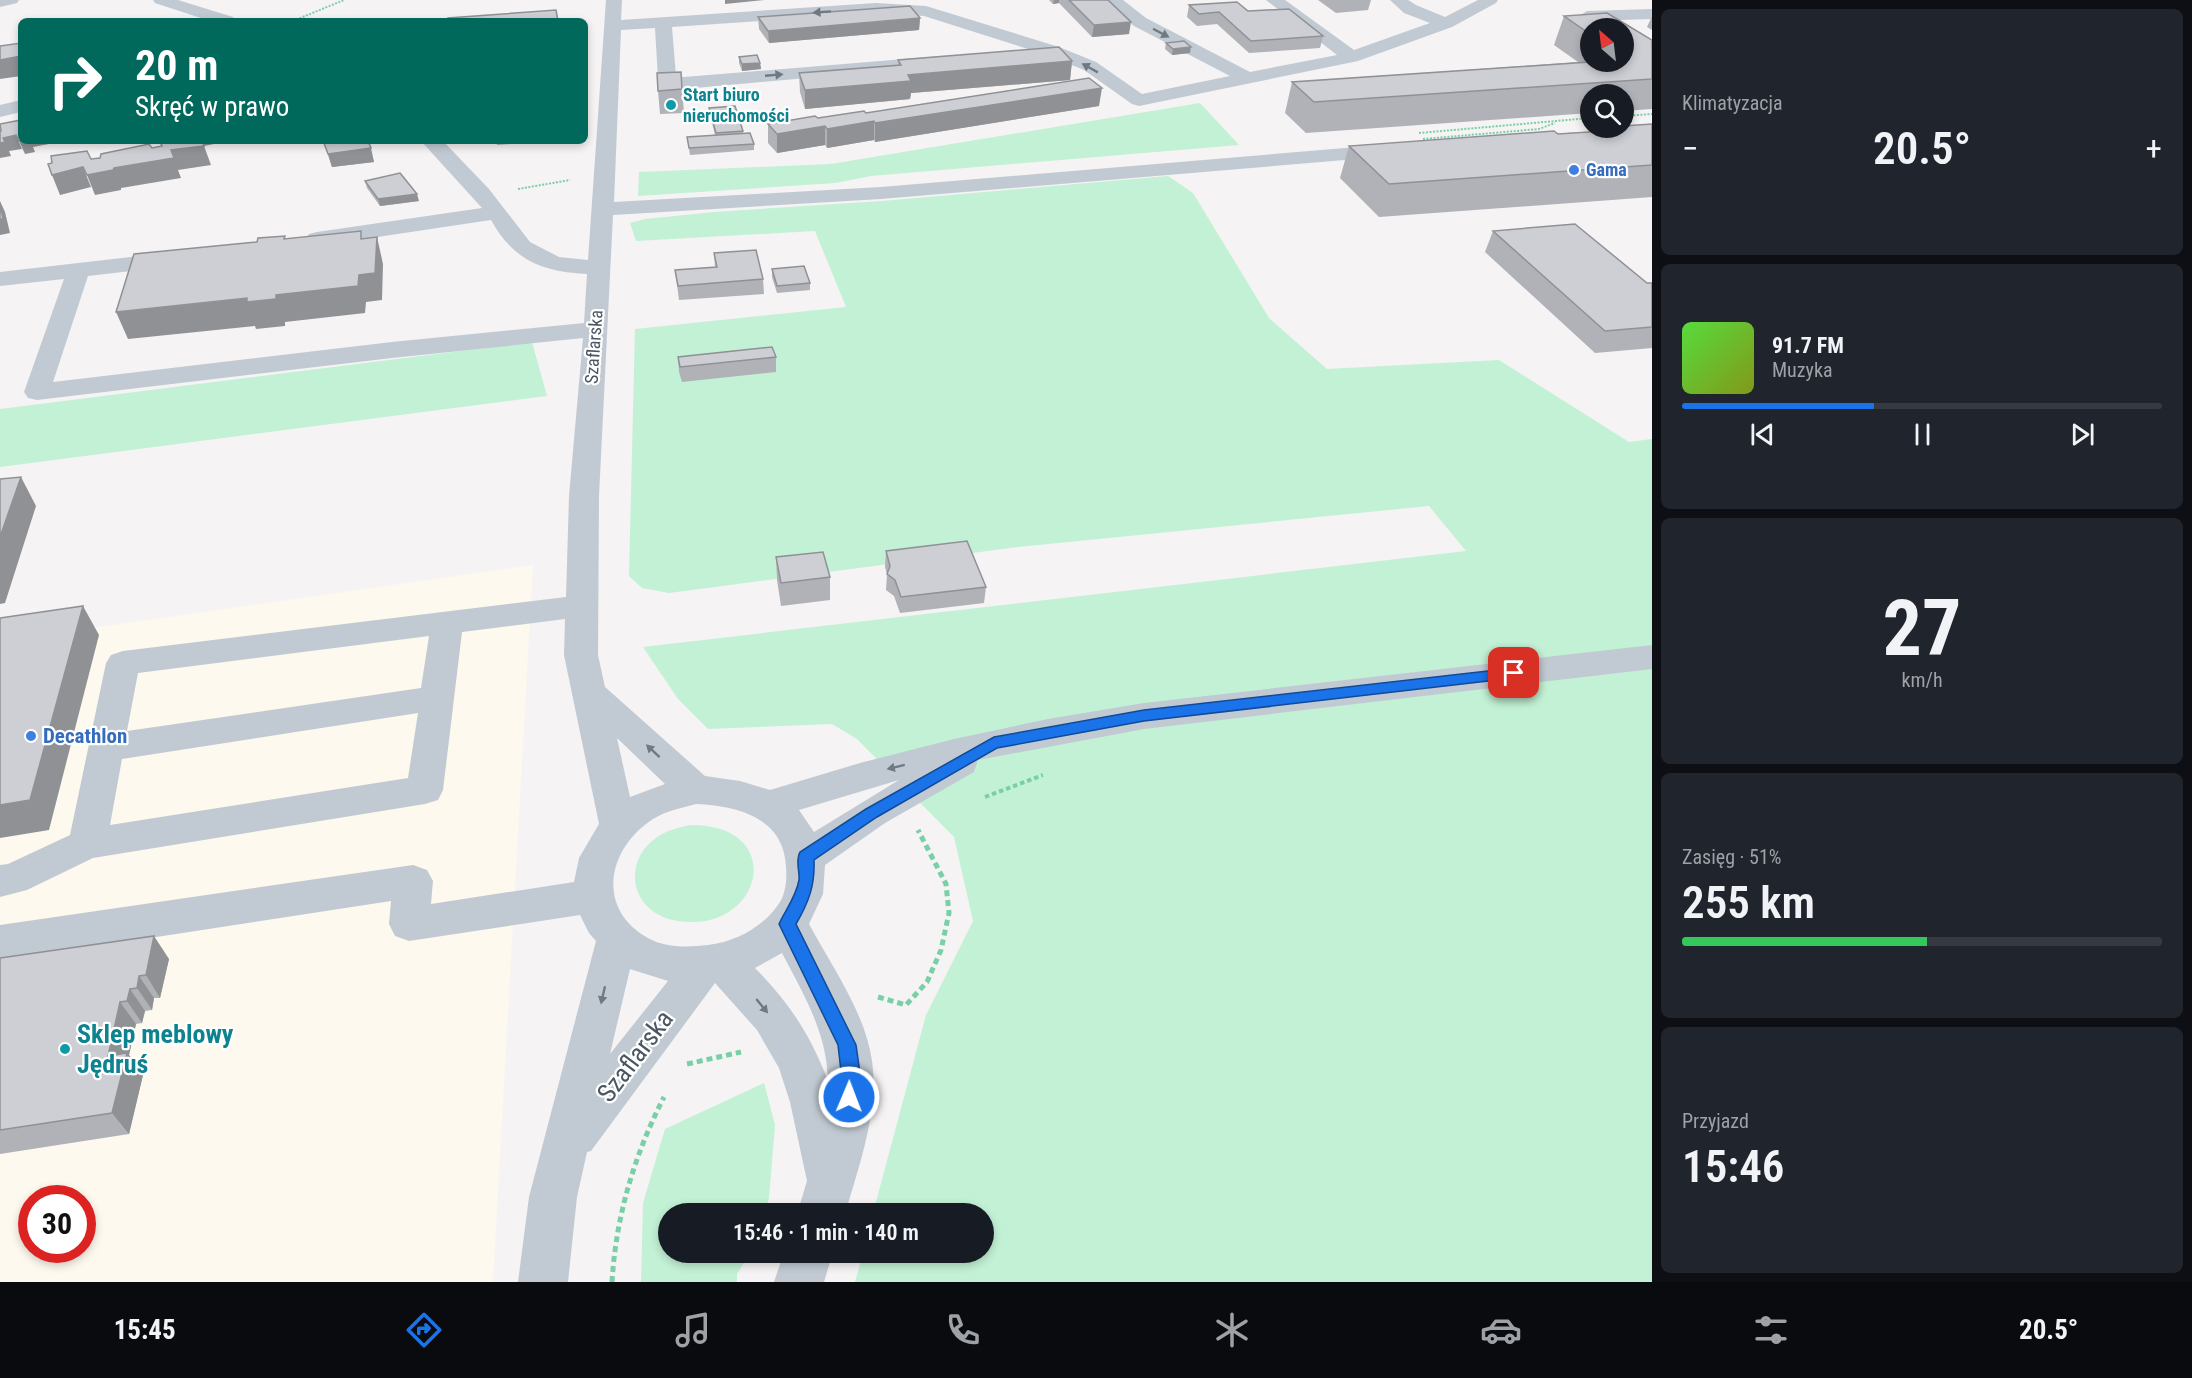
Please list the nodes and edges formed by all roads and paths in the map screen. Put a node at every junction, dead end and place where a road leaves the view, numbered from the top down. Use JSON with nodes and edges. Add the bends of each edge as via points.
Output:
{"nodes":[{"id":1,"x":11,"y":0,"type":"edge"},
{"id":2,"x":161,"y":0,"type":"edge"},
{"id":3,"x":344,"y":0,"type":"edge"},
{"id":4,"x":614,"y":0,"type":"edge"},
{"id":5,"x":1113,"y":0,"type":"edge"},
{"id":6,"x":1274,"y":0,"type":"edge"},
{"id":7,"x":1398,"y":0,"type":"edge"},
{"id":8,"x":1490,"y":0,"type":"edge"},
{"id":9,"x":0,"y":2,"type":"edge"},
{"id":10,"x":1585,"y":8,"type":"edge"},
{"id":11,"x":1652,"y":14,"type":"edge"},
{"id":12,"x":218,"y":18,"type":"edge"},
{"id":13,"x":299,"y":18,"type":"edge"},
{"id":14,"x":663,"y":23,"type":"junction"},
{"id":15,"x":1446,"y":23,"type":"junction"},
{"id":16,"x":612,"y":26,"type":"junction"},
{"id":17,"x":1053,"y":51,"type":"junction"},
{"id":18,"x":1005,"y":55,"type":"edge"},
{"id":19,"x":1352,"y":57,"type":"junction"},
{"id":20,"x":958,"y":59,"type":"edge"},
{"id":21,"x":1247,"y":78,"type":"junction"},
{"id":22,"x":18,"y":107,"type":"edge"},
{"id":23,"x":0,"y":111,"type":"edge"},
{"id":24,"x":1652,"y":114,"type":"edge"},
{"id":25,"x":1634,"y":115,"type":"edge"},
{"id":26,"x":1580,"y":119,"type":"edge"},
{"id":27,"x":1558,"y":121,"type":"edge"},
{"id":28,"x":434,"y":144,"type":"edge"},
{"id":29,"x":1416,"y":148,"type":"edge"},
{"id":30,"x":604,"y":177,"type":"junction"},
{"id":31,"x":472,"y":184,"type":"junction"},
{"id":32,"x":602,"y":209,"type":"junction"},
{"id":33,"x":497,"y":212,"type":"junction"},
{"id":34,"x":293,"y":243,"type":"edge"},
{"id":35,"x":200,"y":256,"type":"edge"},
{"id":36,"x":598,"y":267,"type":"junction"},
{"id":37,"x":78,"y":270,"type":"junction"},
{"id":38,"x":0,"y":279,"type":"edge"},
{"id":39,"x":596,"y":329,"type":"junction"},
{"id":40,"x":582,"y":606,"type":"junction"},
{"id":41,"x":447,"y":623,"type":"junction"},
{"id":42,"x":1652,"y":657,"type":"edge"},
{"id":43,"x":591,"y":694,"type":"junction"},
{"id":44,"x":437,"y":698,"type":"junction"},
{"id":45,"x":994,"y":743,"type":"junction"},
{"id":46,"x":106,"y":748,"type":"junction"},
{"id":47,"x":696,"y":790,"type":"junction"},
{"id":48,"x":767,"y":806,"type":"junction"},
{"id":49,"x":618,"y":826,"type":"junction"},
{"id":50,"x":916,"y":828,"type":"dead end"},
{"id":51,"x":87,"y":844,"type":"junction"},
{"id":52,"x":806,"y":857,"type":"junction"},
{"id":53,"x":0,"y":881,"type":"edge"},
{"id":54,"x":594,"y":896,"type":"junction"},
{"id":55,"x":788,"y":924,"type":"junction"},
{"id":56,"x":617,"y":938,"type":"junction"},
{"id":57,"x":0,"y":944,"type":"edge"},
{"id":58,"x":713,"y":964,"type":"junction"},
{"id":59,"x":834,"y":1014,"type":"junction"},
{"id":60,"x":785,"y":1034,"type":"junction"},
{"id":61,"x":681,"y":1072,"type":"dead end"},
{"id":62,"x":668,"y":1090,"type":"dead end"},
{"id":63,"x":567,"y":1146,"type":"junction"},
{"id":64,"x":825,"y":1199,"type":"edge"},
{"id":65,"x":805,"y":1263,"type":"edge"},
{"id":66,"x":543,"y":1282,"type":"edge"},
{"id":67,"x":612,"y":1282,"type":"edge"},
{"id":68,"x":799,"y":1282,"type":"edge"}],
"edges":[{"from":1,"to":9,"type":"street"},
{"from":2,"to":12,"type":"street"},
{"from":3,"to":13,"type":"path"},
{"from":4,"to":16,"type":"street","name":"Szaflarska"},
{"from":5,"to":21,"type":"street","one_way":true,"via":[[1140,22]]},
{"from":6,"to":19,"type":"street"},
{"from":7,"to":15,"type":"street"},
{"from":8,"to":15,"type":"street"},
{"from":10,"to":11,"type":"street"},
{"from":14,"to":16,"type":"street"},
{"from":17,"to":14,"type":"street","one_way":true,"via":[[926,11],[876,8]]},
{"from":14,"to":20,"type":"street","one_way":true,"via":[[667,79],[684,83]]},
{"from":15,"to":19,"type":"street"},
{"from":16,"to":30,"type":"street","name":"Szaflarska","via":[[603,86]]},
{"from":17,"to":18,"type":"street"},
{"from":21,"to":17,"type":"street","one_way":true,"via":[[1139,100],[1090,66]]},
{"from":19,"to":21,"type":"street"},
{"from":22,"to":23,"type":"street"},
{"from":24,"to":25,"type":"path"},
{"from":26,"to":27,"type":"path"},
{"from":28,"to":31,"type":"street"},
{"from":29,"to":32,"type":"street","via":[[881,193]]},
{"from":30,"to":31,"type":"path","via":[[504,191],[490,179]]},
{"from":30,"to":32,"type":"street","name":"Szaflarska"},
{"from":31,"to":33,"type":"street"},
{"from":32,"to":36,"type":"street","name":"Szaflarska"},
{"from":33,"to":34,"type":"street"},
{"from":33,"to":36,"type":"street","via":[[524,249],[547,261]]},
{"from":35,"to":37,"type":"street"},
{"from":36,"to":39,"type":"street","name":"Szaflarska"},
{"from":37,"to":38,"type":"street"},
{"from":37,"to":39,"type":"street","via":[[37,392]]},
{"from":39,"to":40,"type":"street","name":"Szaflarska","via":[[584,496]]},
{"from":40,"to":41,"type":"street"},
{"from":40,"to":43,"type":"street","name":"Szaflarska","via":[[581,655]]},
{"from":41,"to":44,"type":"street"},
{"from":41,"to":46,"type":"street","via":[[123,663]]},
{"from":42,"to":45,"type":"street","via":[[1144,716]]},
{"from":47,"to":43,"type":"street","one_way":true},
{"from":43,"to":49,"type":"street","name":"Szaflarska"},
{"from":44,"to":46,"type":"street"},
{"from":44,"to":51,"type":"street","via":[[425,790]]},
{"from":45,"to":48,"type":"street","one_way":true,"via":[[856,777]]},
{"from":45,"to":52,"type":"street","via":[[872,813]]},
{"from":46,"to":51,"type":"street"},
{"from":47,"to":48,"type":"street","via":[[745,796]]},
{"from":47,"to":49,"type":"street","via":[[667,797]]},
{"from":48,"to":52,"type":"street","via":[[785,819]]},
{"from":49,"to":54,"type":"street","via":[[603,847],[594,872]]},
{"from":50,"to":59,"type":"path","via":[[946,884],[949,913],[941,950],[927,982],[906,1005],[874,996]]},
{"from":51,"to":53,"type":"street","via":[[13,879]]},
{"from":52,"to":55,"type":"street","via":[[807,879],[801,902]]},
{"from":54,"to":56,"type":"street","via":[[602,920]]},
{"from":54,"to":57,"type":"street","via":[[409,924],[413,881]]},
{"from":55,"to":58,"type":"street","via":[[755,950]]},
{"from":55,"to":59,"type":"street"},
{"from":56,"to":58,"type":"street","via":[[642,954],[671,964]]},
{"from":56,"to":63,"type":"street","name":"Szaflarska","one_way":true},
{"from":58,"to":60,"type":"street","one_way":true,"via":[[749,990]]},
{"from":58,"to":63,"type":"street","name":"Szaflarska"},
{"from":59,"to":64,"type":"street","via":[[847,1045],[852,1080]]},
{"from":60,"to":61,"type":"path","via":[[740,1053],[688,1063]]},
{"from":60,"to":64,"type":"street","via":[[800,1066],[821,1132]]},
{"from":62,"to":67,"type":"path","via":[[645,1134],[626,1191],[612,1262]]},
{"from":63,"to":66,"type":"street","name":"Szaflarska","via":[[553,1197]]},
{"from":65,"to":68,"type":"street"}]}
